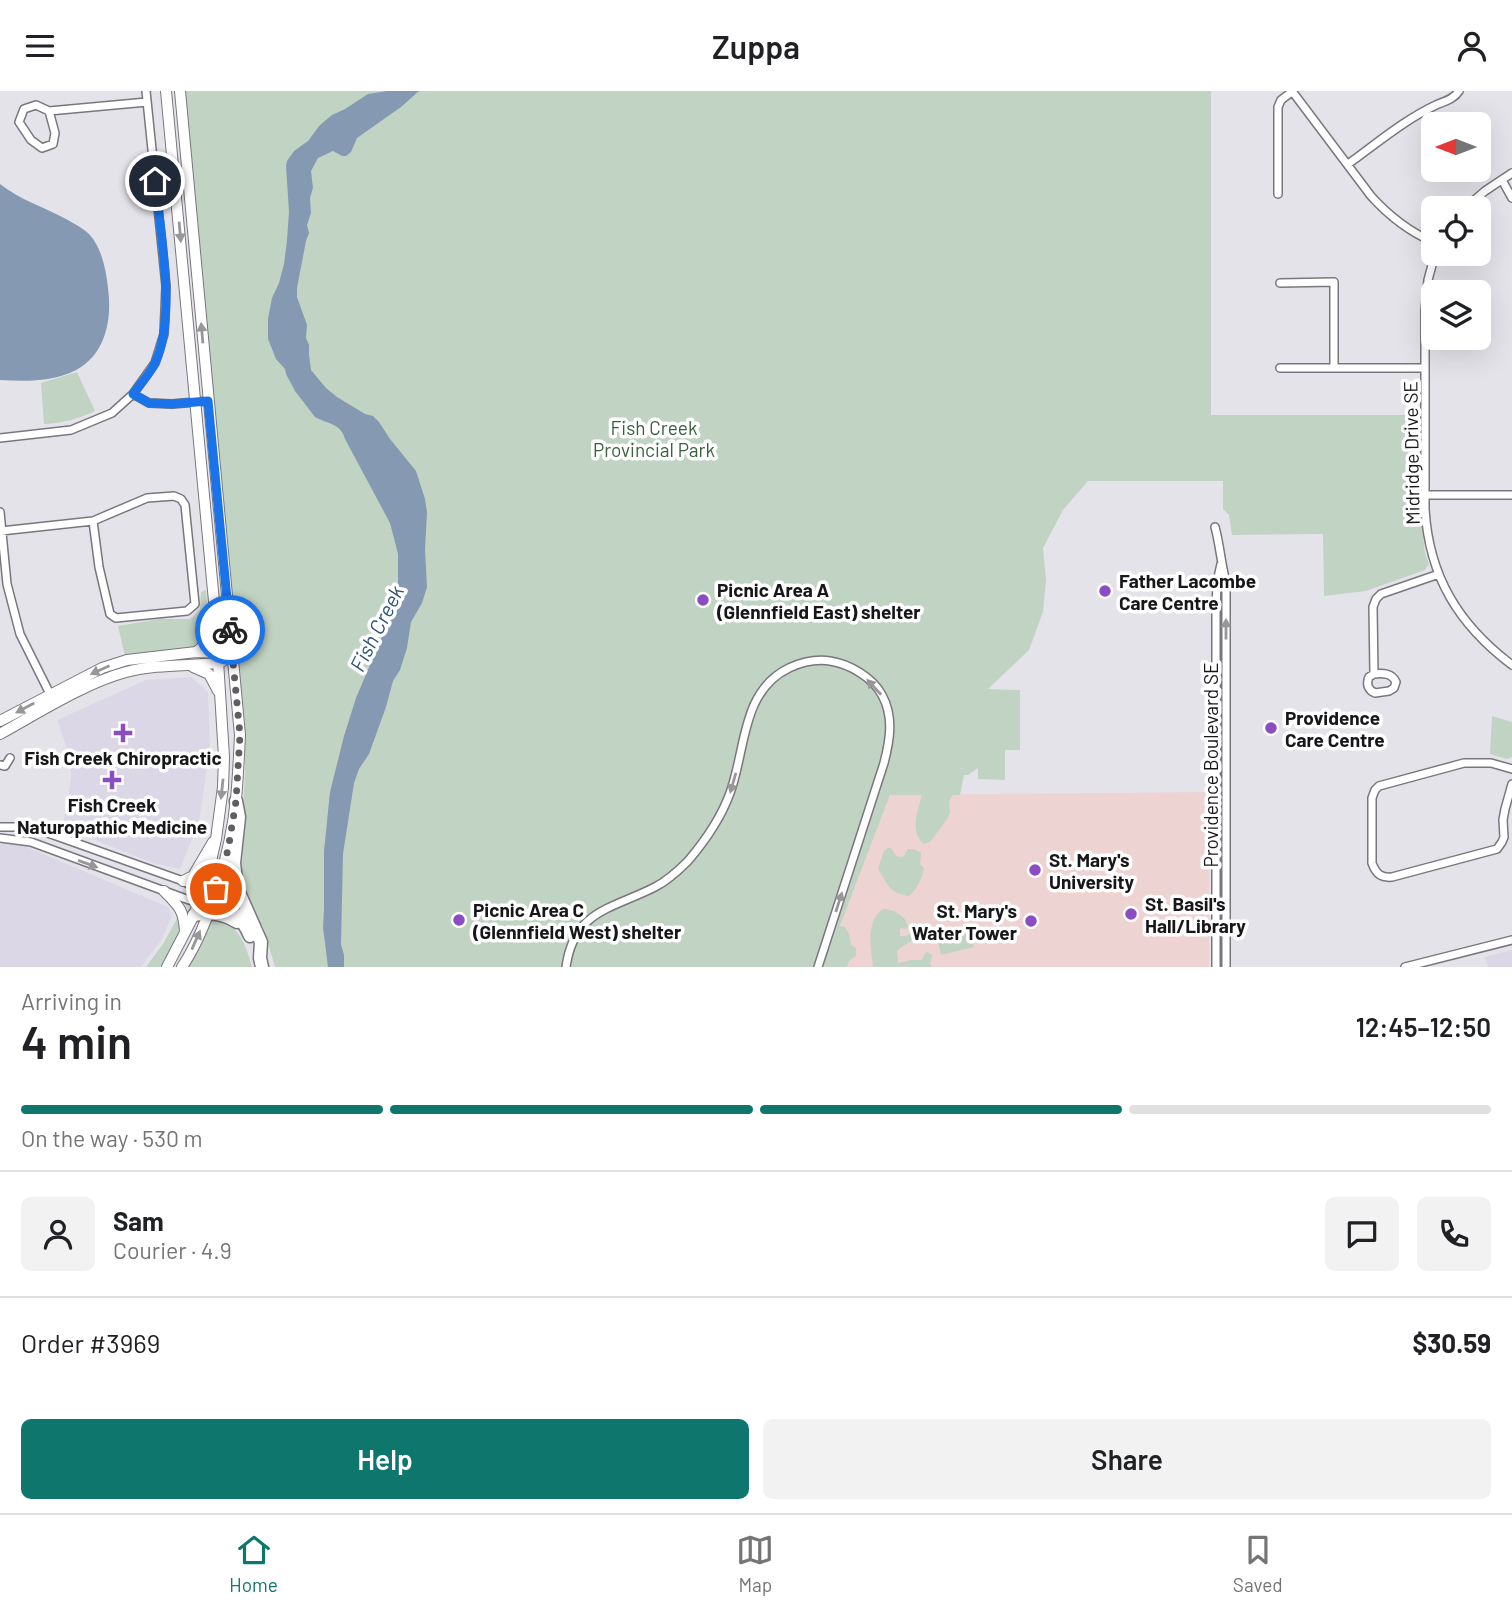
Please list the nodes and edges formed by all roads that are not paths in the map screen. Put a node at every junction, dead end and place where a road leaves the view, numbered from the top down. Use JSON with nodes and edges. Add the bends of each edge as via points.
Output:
{"nodes":[{"id":1,"x":146,"y":91,"type":"edge"},
{"id":2,"x":166,"y":91,"type":"edge"},
{"id":3,"x":180,"y":91,"type":"edge"},
{"id":4,"x":1292,"y":91,"type":"edge"},
{"id":5,"x":1459,"y":91,"type":"edge"},
{"id":6,"x":147,"y":101,"type":"junction"},
{"id":7,"x":49,"y":111,"type":"junction"},
{"id":8,"x":1348,"y":165,"type":"junction"},
{"id":9,"x":1512,"y":173,"type":"edge"},
{"id":10,"x":1502,"y":180,"type":"junction"},
{"id":11,"x":1278,"y":194,"type":"dead end"},
{"id":12,"x":1479,"y":196,"type":"edge"},
{"id":13,"x":1512,"y":198,"type":"edge"},
{"id":14,"x":1421,"y":236,"type":"edge"},
{"id":15,"x":1431,"y":266,"type":"edge"},
{"id":16,"x":1280,"y":283,"type":"dead end"},
{"id":17,"x":1334,"y":367,"type":"junction"},
{"id":18,"x":1280,"y":368,"type":"dead end"},
{"id":19,"x":1425,"y":368,"type":"junction"},
{"id":20,"x":133,"y":394,"type":"junction"},
{"id":21,"x":208,"y":401,"type":"junction"},
{"id":22,"x":195,"y":402,"type":"junction"},
{"id":23,"x":0,"y":438,"type":"edge"},
{"id":24,"x":1425,"y":495,"type":"junction"},
{"id":25,"x":1512,"y":495,"type":"edge"},
{"id":26,"x":0,"y":512,"type":"edge"},
{"id":27,"x":93,"y":521,"type":"junction"},
{"id":28,"x":1215,"y":527,"type":"dead end"},
{"id":29,"x":2,"y":531,"type":"edge"},
{"id":30,"x":1221,"y":564,"type":"junction"},
{"id":31,"x":1438,"y":574,"type":"junction"},
{"id":32,"x":215,"y":612,"type":"junction"},
{"id":33,"x":196,"y":652,"type":"junction"},
{"id":34,"x":233,"y":656,"type":"junction"},
{"id":35,"x":218,"y":657,"type":"junction"},
{"id":36,"x":189,"y":665,"type":"junction"},
{"id":37,"x":1512,"y":665,"type":"edge"},
{"id":38,"x":1374,"y":674,"type":"dead end"},
{"id":39,"x":221,"y":697,"type":"junction"},
{"id":40,"x":53,"y":699,"type":"junction"},
{"id":41,"x":0,"y":721,"type":"edge"},
{"id":42,"x":0,"y":734,"type":"edge"},
{"id":43,"x":10,"y":758,"type":"dead end"},
{"id":44,"x":0,"y":765,"type":"edge"},
{"id":45,"x":1512,"y":769,"type":"edge"},
{"id":46,"x":1512,"y":784,"type":"edge"},
{"id":47,"x":236,"y":801,"type":"junction"},
{"id":48,"x":0,"y":827,"type":"edge"},
{"id":49,"x":0,"y":838,"type":"edge"},
{"id":50,"x":216,"y":839,"type":"junction"},
{"id":51,"x":72,"y":842,"type":"junction"},
{"id":52,"x":68,"y":857,"type":"junction"},
{"id":53,"x":183,"y":881,"type":"junction"},
{"id":54,"x":164,"y":891,"type":"junction"},
{"id":55,"x":208,"y":894,"type":"junction"},
{"id":56,"x":197,"y":909,"type":"junction"},
{"id":57,"x":208,"y":913,"type":"junction"},
{"id":58,"x":248,"y":931,"type":"junction"},
{"id":59,"x":185,"y":932,"type":"junction"},
{"id":60,"x":1512,"y":940,"type":"edge"},
{"id":61,"x":261,"y":963,"type":"edge"},
{"id":62,"x":167,"y":967,"type":"edge"},
{"id":63,"x":182,"y":967,"type":"edge"},
{"id":64,"x":566,"y":967,"type":"edge"},
{"id":65,"x":818,"y":967,"type":"edge"},
{"id":66,"x":1216,"y":967,"type":"edge"},
{"id":67,"x":1226,"y":967,"type":"edge"},
{"id":68,"x":1405,"y":967,"type":"edge"}],
"edges":[{"from":1,"to":6,"type":"street"},
{"from":2,"to":22,"type":"main road","one_way":true},
{"from":21,"to":3,"type":"main road","one_way":true},
{"from":4,"to":8,"type":"street"},
{"from":4,"to":11,"type":"street","via":[[1278,107]]},
{"from":5,"to":8,"type":"street"},
{"from":6,"to":7,"type":"street"},
{"from":6,"to":20,"type":"street","via":[[166,286],[164,334],[155,363]]},
{"from":7,"to":7,"type":"street","via":[[36,105],[24,109],[19,122],[43,148],[53,144],[55,133]]},
{"from":8,"to":14,"type":"street","via":[[1385,211]]},
{"from":9,"to":10,"type":"street"},
{"from":10,"to":12,"type":"street"},
{"from":10,"to":13,"type":"street"},
{"from":15,"to":19,"type":"street","name":"Midridge Drive SE","via":[[1426,292]]},
{"from":16,"to":17,"type":"street","via":[[1334,282]]},
{"from":17,"to":18,"type":"street"},
{"from":17,"to":19,"type":"street"},
{"from":19,"to":24,"type":"street","name":"Midridge Drive SE"},
{"from":20,"to":22,"type":"street","via":[[149,403]]},
{"from":20,"to":23,"type":"street","via":[[112,413],[71,430]]},
{"from":21,"to":22,"type":"street"},
{"from":21,"to":34,"type":"main road"},
{"from":22,"to":32,"type":"main road"},
{"from":24,"to":25,"type":"street"},
{"from":24,"to":31,"type":"street","name":"Midridge Drive SE","via":[[1428,536]]},
{"from":26,"to":29,"type":"street"},
{"from":27,"to":27,"type":"street","via":[[147,498],[181,499],[195,604],[187,611],[116,618],[110,614]]},
{"from":27,"to":29,"type":"street"},
{"from":28,"to":30,"type":"street","name":"Providence Boulevard SE"},
{"from":29,"to":40,"type":"street","via":[[6,585],[20,634]]},
{"from":30,"to":66,"type":"street","name":"Providence Boulevard SE","via":[[1216,596]]},
{"from":67,"to":30,"type":"street","name":"Providence Boulevard SE","one_way":true,"via":[[1226,582]]},
{"from":31,"to":37,"type":"street","name":"Midridge Drive SE","via":[[1466,623]]},
{"from":31,"to":38,"type":"street","via":[[1376,599]]},
{"from":32,"to":33,"type":"main road","via":[[208,642]]},
{"from":32,"to":35,"type":"main road"},
{"from":33,"to":35,"type":"main road"},
{"from":33,"to":40,"type":"main road","one_way":true,"via":[[127,660],[103,668]]},
{"from":34,"to":35,"type":"main road"},
{"from":34,"to":47,"type":"main road","via":[[240,735]]},
{"from":35,"to":36,"type":"main road"},
{"from":35,"to":39,"type":"main road"},
{"from":36,"to":39,"type":"main road","via":[[209,674]]},
{"from":36,"to":40,"type":"main road","via":[[128,672]]},
{"from":39,"to":50,"type":"main road","one_way":true,"via":[[223,787]]},
{"from":40,"to":41,"type":"main road","one_way":true},
{"from":40,"to":42,"type":"main road"},
{"from":43,"to":44,"type":"street","via":[[5,766]]},
{"from":45,"to":46,"type":"street","via":[[1464,763],[1379,786],[1372,798],[1374,869],[1381,876],[1392,877],[1497,849],[1504,837],[1504,809]]},
{"from":47,"to":55,"type":"main road","via":[[228,850]]},
{"from":47,"to":61,"type":"highway","via":[[237,888],[261,942]]},
{"from":48,"to":51,"type":"street","via":[[32,827]]},
{"from":49,"to":52,"type":"street","via":[[31,842]]},
{"from":50,"to":53,"type":"main road","via":[[193,876]]},
{"from":50,"to":55,"type":"main road"},
{"from":51,"to":52,"type":"street"},
{"from":51,"to":53,"type":"street"},
{"from":52,"to":54,"type":"street","one_way":true},
{"from":53,"to":55,"type":"street"},
{"from":54,"to":56,"type":"street"},
{"from":54,"to":59,"type":"main road","via":[[181,909]]},
{"from":55,"to":56,"type":"main road"},
{"from":55,"to":57,"type":"main road"},
{"from":55,"to":58,"type":"highway","via":[[228,907]]},
{"from":56,"to":57,"type":"highway"},
{"from":56,"to":59,"type":"main road"},
{"from":57,"to":58,"type":"highway","via":[[228,916]]},
{"from":63,"to":57,"type":"main road","one_way":true},
{"from":58,"to":61,"type":"highway"},
{"from":59,"to":62,"type":"main road"},
{"from":60,"to":68,"type":"street"},
{"from":65,"to":64,"type":"street","one_way":true,"via":[[884,763],[890,731],[885,701],[877,688],[850,668],[823,661],[791,667],[765,687],[752,707],[731,792],[710,831],[666,880],[591,917],[579,930]]}]}
